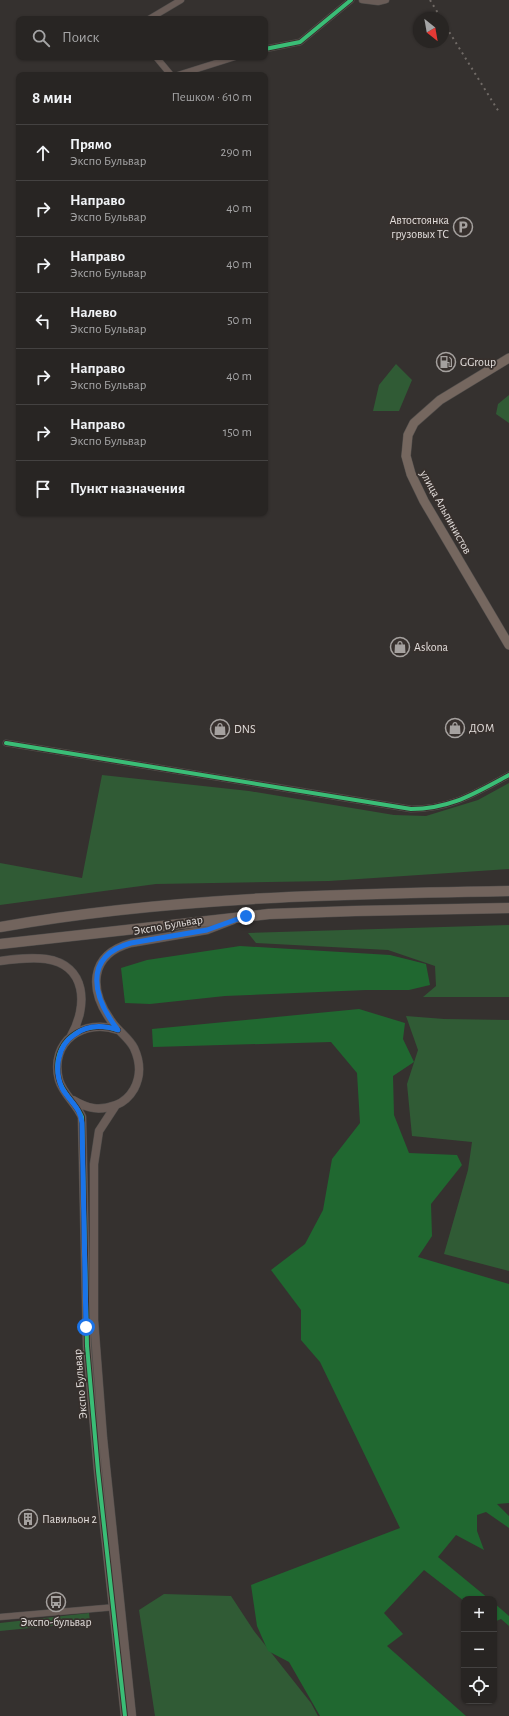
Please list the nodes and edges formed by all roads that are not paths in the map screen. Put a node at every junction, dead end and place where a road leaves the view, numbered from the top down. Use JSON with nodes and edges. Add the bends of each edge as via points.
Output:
{"nodes":[{"id":1,"x":181,"y":0,"type":"edge"},
{"id":2,"x":351,"y":0,"type":"edge"},
{"id":3,"x":362,"y":0,"type":"edge"},
{"id":4,"x":386,"y":0,"type":"edge"},
{"id":5,"x":154,"y":16,"type":"edge"},
{"id":6,"x":268,"y":48,"type":"edge"},
{"id":7,"x":158,"y":60,"type":"edge"},
{"id":8,"x":226,"y":60,"type":"edge"},
{"id":9,"x":168,"y":72,"type":"edge"},
{"id":10,"x":188,"y":72,"type":"edge"},
{"id":11,"x":509,"y":358,"type":"edge"},
{"id":12,"x":509,"y":362,"type":"edge"},
{"id":13,"x":486,"y":372,"type":"junction"},
{"id":14,"x":509,"y":645,"type":"edge"},
{"id":15,"x":6,"y":743,"type":"dead end"},
{"id":16,"x":509,"y":775,"type":"edge"},
{"id":17,"x":509,"y":886,"type":"edge"},
{"id":18,"x":509,"y":891,"type":"edge"},
{"id":19,"x":478,"y":892,"type":"junction"},
{"id":20,"x":509,"y":908,"type":"edge"},
{"id":21,"x":487,"y":909,"type":"junction"},
{"id":22,"x":509,"y":912,"type":"edge"},
{"id":23,"x":246,"y":916,"type":"junction"},
{"id":24,"x":0,"y":926,"type":"edge"},
{"id":25,"x":0,"y":944,"type":"edge"},
{"id":26,"x":0,"y":962,"type":"edge"},
{"id":27,"x":118,"y":1030,"type":"junction"},
{"id":28,"x":71,"y":1037,"type":"junction"},
{"id":29,"x":68,"y":1096,"type":"junction"},
{"id":30,"x":116,"y":1105,"type":"junction"},
{"id":31,"x":116,"y":1606,"type":"junction"},
{"id":32,"x":0,"y":1617,"type":"edge"},
{"id":33,"x":125,"y":1716,"type":"edge"},
{"id":34,"x":132,"y":1716,"type":"edge"}],
"edges":[{"from":1,"to":5,"type":"street"},
{"from":2,"to":6,"type":"street","via":[[300,42]]},
{"from":3,"to":4,"type":"street"},
{"from":7,"to":9,"type":"street"},
{"from":8,"to":10,"type":"street"},
{"from":11,"to":13,"type":"main road","name":"улица Альпинистов"},
{"from":12,"to":13,"type":"main road"},
{"from":13,"to":14,"type":"main road","name":"улица Альпинистов","via":[[440,400],[414,423],[408,435],[406,456],[411,474],[424,501]]},
{"from":15,"to":16,"type":"street","via":[[410,809],[436,808],[470,796]]},
{"from":17,"to":19,"type":"main road"},
{"from":18,"to":19,"type":"main road"},
{"from":19,"to":24,"type":"main road","via":[[267,897],[94,913]]},
{"from":20,"to":21,"type":"main road"},
{"from":21,"to":22,"type":"main road"},
{"from":21,"to":23,"type":"main road"},
{"from":23,"to":25,"type":"main road"},
{"from":23,"to":27,"type":"street","name":"Экспо Бульвар","via":[[207,930],[126,944],[108,954],[98,969],[96,986],[105,1010]]},
{"from":26,"to":28,"type":"street","name":"Экспо Бульвар","via":[[29,958],[47,959],[71,970],[82,994],[80,1014]]},
{"from":27,"to":28,"type":"street","via":[[91,1027]]},
{"from":27,"to":30,"type":"street","name":"Экспо Бульвар","via":[[133,1047],[139,1074],[131,1093],[123,1102]]},
{"from":28,"to":29,"type":"street","name":"Экспо Бульвар","via":[[63,1046],[58,1063],[59,1079]]},
{"from":29,"to":30,"type":"street","name":"Экспо Бульвар","via":[[90,1108],[104,1109]]},
{"from":29,"to":31,"type":"street","name":"Экспо Бульвар","via":[[80,1111],[82,1123],[87,1346]]},
{"from":30,"to":31,"type":"street","name":"Экспо Бульвар","via":[[99,1131],[94,1164],[94,1320]]},
{"from":31,"to":32,"type":"street"},
{"from":31,"to":33,"type":"street","name":"Экспо Бульвар"},
{"from":31,"to":34,"type":"street","name":"Экспо Бульвар"}]}
